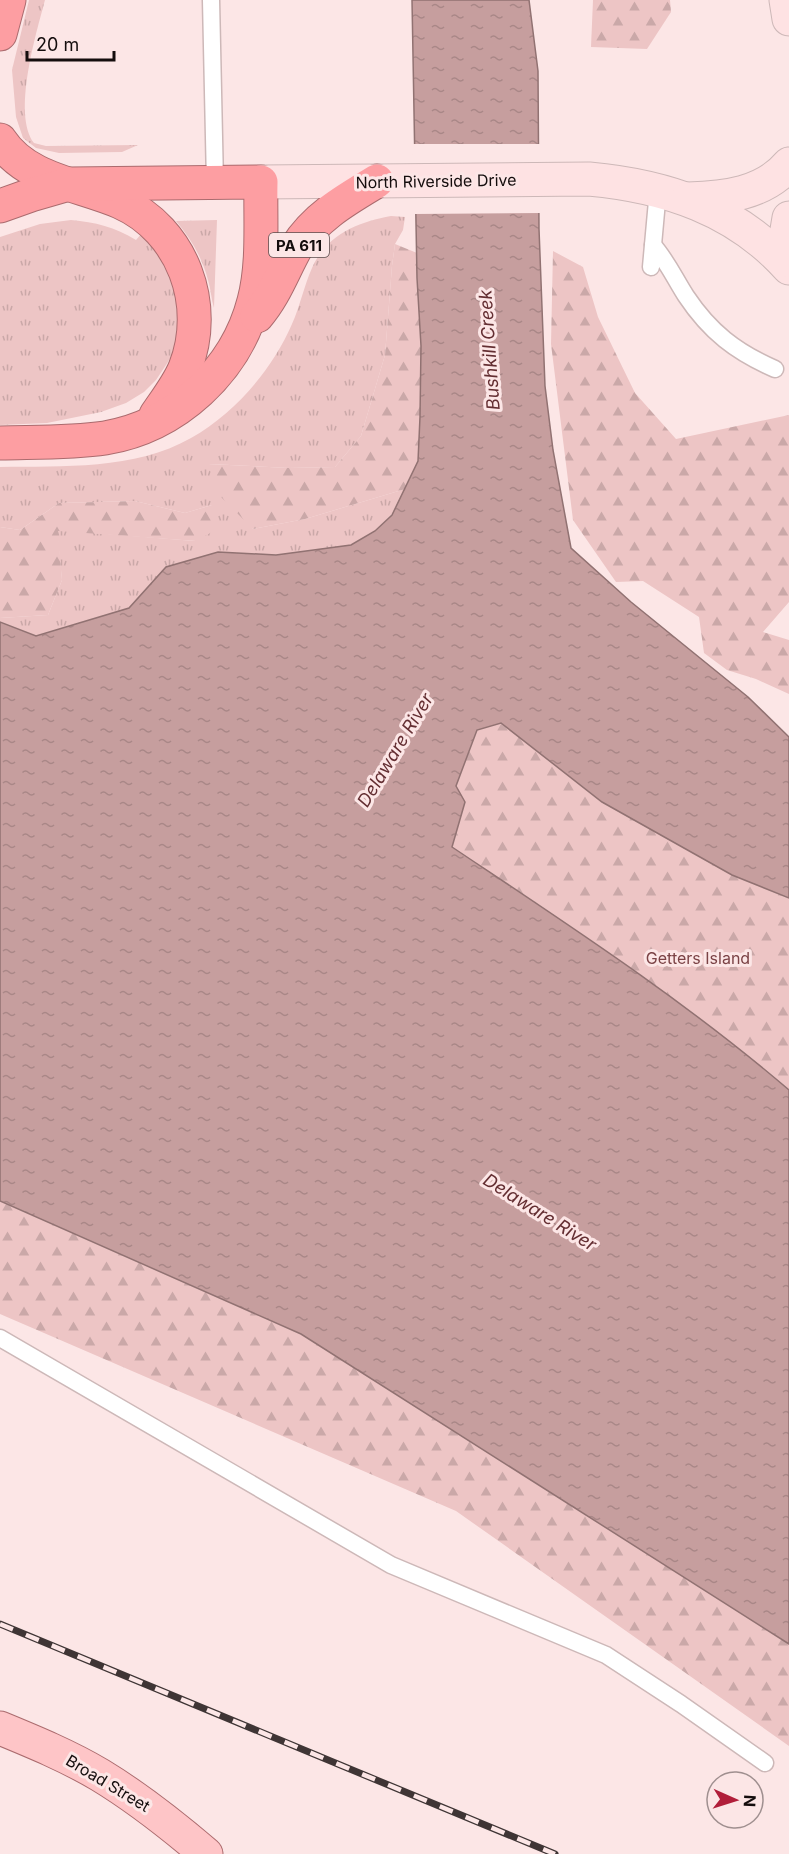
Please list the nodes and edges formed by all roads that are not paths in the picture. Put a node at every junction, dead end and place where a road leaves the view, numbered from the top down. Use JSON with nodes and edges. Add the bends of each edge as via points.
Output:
{"nodes":[{"id":1,"x":9,"y":0,"type":"edge"},
{"id":2,"x":212,"y":0,"type":"edge"},
{"id":3,"x":786,"y":0,"type":"edge"},
{"id":4,"x":789,"y":19,"type":"edge"},
{"id":5,"x":0,"y":34,"type":"edge"},
{"id":6,"x":0,"y":140,"type":"edge"},
{"id":7,"x":789,"y":164,"type":"edge"},
{"id":8,"x":393,"y":181,"type":"junction"},
{"id":9,"x":261,"y":182,"type":"junction"},
{"id":10,"x":215,"y":183,"type":"junction"},
{"id":11,"x":69,"y":184,"type":"junction"},
{"id":12,"x":672,"y":194,"type":"junction"},
{"id":13,"x":0,"y":206,"type":"edge"},
{"id":14,"x":789,"y":218,"type":"edge"},
{"id":15,"x":653,"y":245,"type":"junction"},
{"id":16,"x":785,"y":264,"type":"edge"},
{"id":17,"x":651,"y":267,"type":"dead end"},
{"id":18,"x":243,"y":330,"type":"junction"},
{"id":19,"x":775,"y":369,"type":"dead end"},
{"id":20,"x":150,"y":424,"type":"junction"},
{"id":21,"x":0,"y":443,"type":"edge"},
{"id":22,"x":0,"y":1338,"type":"edge"},
{"id":23,"x":0,"y":1728,"type":"edge"},
{"id":24,"x":765,"y":1764,"type":"dead end"},
{"id":25,"x":206,"y":1854,"type":"edge"}],
"edges":[{"from":1,"to":5,"type":"highway"},
{"from":2,"to":10,"type":"lane"},
{"from":3,"to":4,"type":"main road"},
{"from":6,"to":11,"type":"highway","via":[[22,164]]},
{"from":7,"to":12,"type":"main road","via":[[749,191],[713,198]]},
{"from":8,"to":9,"type":"main road","name":"North Riverside Drive"},
{"from":8,"to":12,"type":"main road","name":"North Riverside Drive","via":[[606,181]]},
{"from":8,"to":18,"type":"highway","number":"PA 611","via":[[339,204],[313,226],[275,292]]},
{"from":9,"to":10,"type":"highway","name":"North Riverside Drive"},
{"from":9,"to":18,"type":"highway","number":"PA 611","via":[[257,284]]},
{"from":10,"to":11,"type":"highway","name":"North Riverside Drive"},
{"from":11,"to":13,"type":"highway"},
{"from":11,"to":20,"type":"highway","via":[[121,203],[153,223],[175,249],[189,278],[195,311],[192,343],[180,377]]},
{"from":12,"to":15,"type":"lane"},
{"from":12,"to":16,"type":"main road","name":"North Riverside Drive","via":[[747,231]]},
{"from":14,"to":16,"type":"main road"},
{"from":15,"to":17,"type":"lane"},
{"from":15,"to":19,"type":"lane","via":[[706,324],[728,343]]},
{"from":18,"to":20,"type":"highway","number":"PA 611","via":[[228,358],[205,386],[180,408]]},
{"from":20,"to":21,"type":"highway","number":"PA 611","via":[[104,438]]},
{"from":22,"to":24,"type":"lane","via":[[391,1564],[606,1655]]},
{"from":23,"to":25,"type":"main road","name":"Broad Street","via":[[99,1774],[161,1816]]}]}
